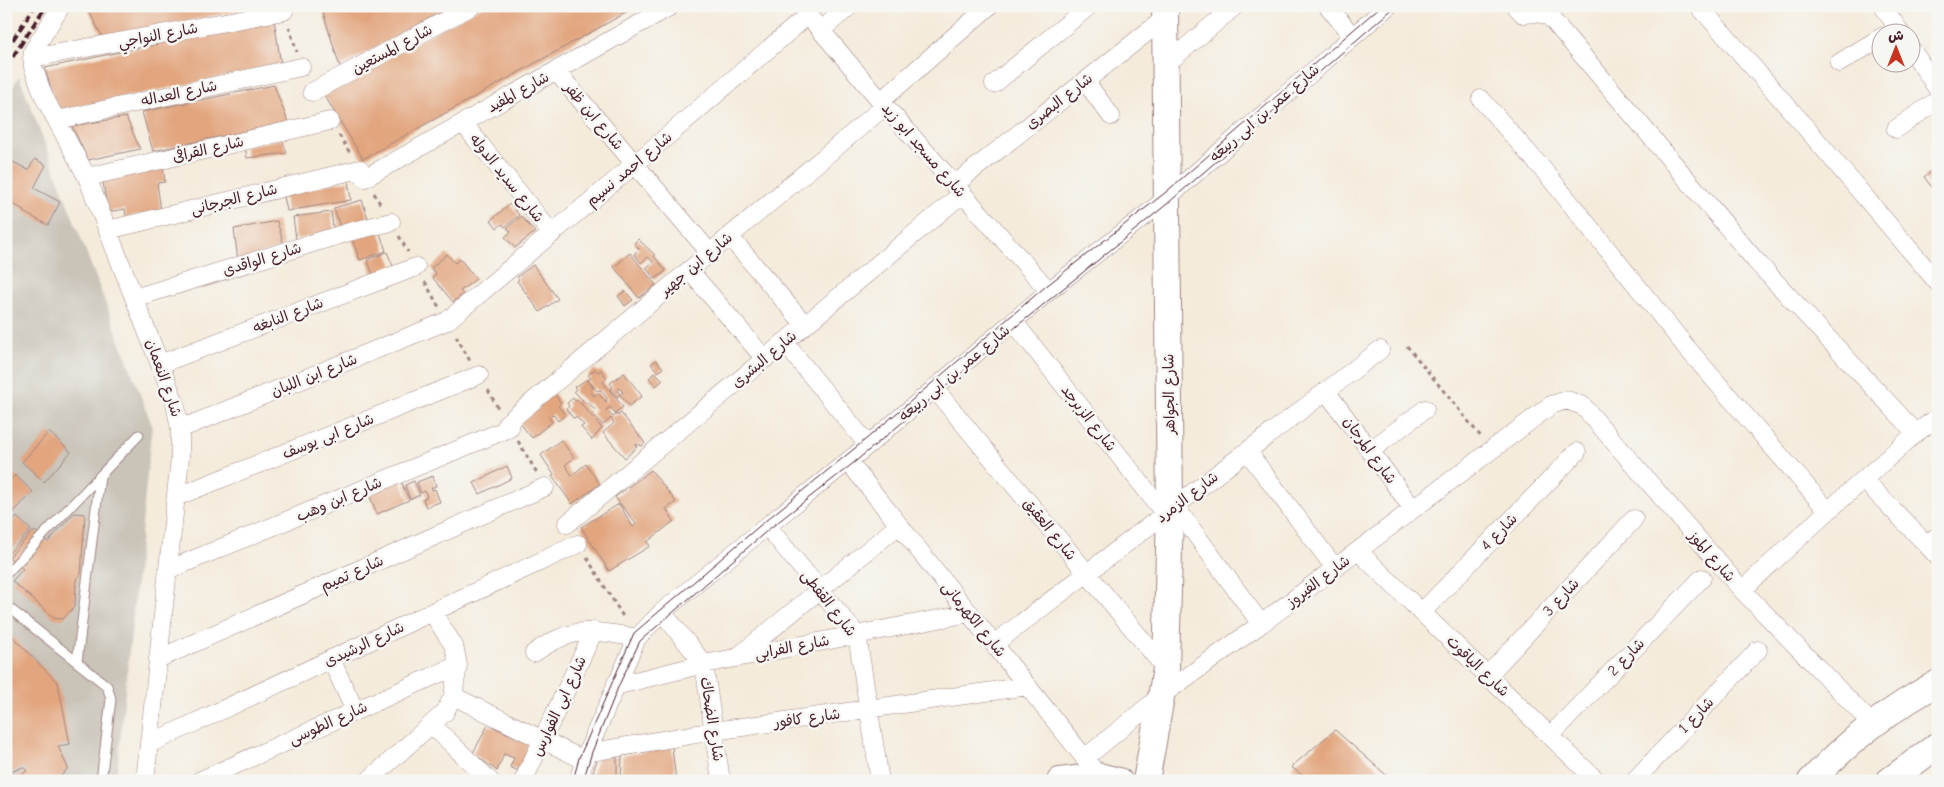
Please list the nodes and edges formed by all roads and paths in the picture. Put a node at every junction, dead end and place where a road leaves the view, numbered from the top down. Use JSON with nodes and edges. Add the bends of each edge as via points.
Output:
{"nodes":[{"id":1,"x":61,"y":6,"type":"edge"},
{"id":2,"x":472,"y":6,"type":"edge"},
{"id":3,"x":671,"y":6,"type":"edge"},
{"id":4,"x":850,"y":6,"type":"edge"},
{"id":5,"x":989,"y":6,"type":"edge"},
{"id":6,"x":1089,"y":6,"type":"edge"},
{"id":7,"x":1235,"y":6,"type":"edge"},
{"id":8,"x":1328,"y":6,"type":"edge"},
{"id":9,"x":1388,"y":6,"type":"edge"},
{"id":10,"x":1516,"y":6,"type":"edge"},
{"id":11,"x":1699,"y":6,"type":"edge"},
{"id":12,"x":1883,"y":6,"type":"edge"},
{"id":13,"x":284,"y":11,"type":"dead end"},
{"id":14,"x":805,"y":11,"type":"edge"},
{"id":15,"x":1165,"y":12,"type":"edge"},
{"id":16,"x":1891,"y":22,"type":"edge"},
{"id":17,"x":821,"y":30,"type":"junction"},
{"id":18,"x":1352,"y":36,"type":"junction"},
{"id":19,"x":1872,"y":43,"type":"edge"},
{"id":20,"x":32,"y":58,"type":"junction"},
{"id":21,"x":1839,"y":64,"type":"dead end"},
{"id":22,"x":1165,"y":65,"type":"junction"},
{"id":23,"x":1922,"y":65,"type":"edge"},
{"id":24,"x":301,"y":67,"type":"dead end"},
{"id":25,"x":556,"y":71,"type":"junction"},
{"id":26,"x":1085,"y":82,"type":"junction"},
{"id":27,"x":994,"y":84,"type":"dead end"},
{"id":28,"x":1938,"y":90,"type":"edge"},
{"id":29,"x":312,"y":92,"type":"dead end"},
{"id":30,"x":1481,"y":99,"type":"dead end"},
{"id":31,"x":1938,"y":100,"type":"edge"},
{"id":32,"x":883,"y":104,"type":"junction"},
{"id":33,"x":1111,"y":116,"type":"dead end"},
{"id":34,"x":57,"y":120,"type":"junction"},
{"id":35,"x":330,"y":121,"type":"dead end"},
{"id":36,"x":463,"y":123,"type":"junction"},
{"id":37,"x":1896,"y":128,"type":"dead end"},
{"id":38,"x":635,"y":164,"type":"junction"},
{"id":39,"x":363,"y":173,"type":"joint"},
{"id":40,"x":87,"y":176,"type":"junction"},
{"id":41,"x":958,"y":189,"type":"junction"},
{"id":42,"x":1167,"y":198,"type":"junction"},
{"id":43,"x":391,"y":222,"type":"dead end"},
{"id":44,"x":108,"y":230,"type":"junction"},
{"id":45,"x":552,"y":234,"type":"junction"},
{"id":46,"x":730,"y":237,"type":"junction"},
{"id":47,"x":710,"y":253,"type":"junction"},
{"id":48,"x":416,"y":267,"type":"dead end"},
{"id":49,"x":689,"y":270,"type":"junction"},
{"id":50,"x":1938,"y":283,"type":"edge"},
{"id":51,"x":1049,"y":291,"type":"junction"},
{"id":52,"x":134,"y":298,"type":"junction"},
{"id":53,"x":447,"y":321,"type":"joint"},
{"id":54,"x":1014,"y":322,"type":"junction"},
{"id":55,"x":805,"y":325,"type":"junction"},
{"id":56,"x":784,"y":342,"type":"junction"},
{"id":57,"x":1407,"y":346,"type":"dead end"},
{"id":58,"x":1380,"y":350,"type":"dead end"},
{"id":59,"x":765,"y":359,"type":"junction"},
{"id":60,"x":160,"y":364,"type":"junction"},
{"id":61,"x":479,"y":375,"type":"dead end"},
{"id":62,"x":934,"y":388,"type":"junction"},
{"id":63,"x":1326,"y":391,"type":"junction"},
{"id":64,"x":1551,"y":405,"type":"joint"},
{"id":65,"x":1425,"y":409,"type":"dead end"},
{"id":66,"x":1938,"y":417,"type":"edge"},
{"id":67,"x":509,"y":425,"type":"joint"},
{"id":68,"x":180,"y":429,"type":"junction"},
{"id":69,"x":1916,"y":433,"type":"junction"},
{"id":70,"x":139,"y":435,"type":"dead end"},
{"id":71,"x":868,"y":445,"type":"junction"},
{"id":72,"x":1492,"y":450,"type":"junction"},
{"id":73,"x":1247,"y":451,"type":"junction"},
{"id":74,"x":1370,"y":451,"type":"junction"},
{"id":75,"x":1577,"y":452,"type":"dead end"},
{"id":76,"x":848,"y":461,"type":"junction"},
{"id":77,"x":100,"y":476,"type":"junction"},
{"id":78,"x":1864,"y":480,"type":"junction"},
{"id":79,"x":545,"y":487,"type":"dead end"},
{"id":80,"x":176,"y":497,"type":"junction"},
{"id":81,"x":1413,"y":509,"type":"junction"},
{"id":82,"x":1170,"y":510,"type":"junction"},
{"id":83,"x":1828,"y":511,"type":"junction"},
{"id":84,"x":1634,"y":518,"type":"dead end"},
{"id":85,"x":567,"y":524,"type":"dead end"},
{"id":86,"x":899,"y":525,"type":"junction"},
{"id":87,"x":767,"y":526,"type":"junction"},
{"id":88,"x":578,"y":544,"type":"dead end"},
{"id":89,"x":1934,"y":546,"type":"edge"},
{"id":90,"x":1358,"y":551,"type":"junction"},
{"id":91,"x":1335,"y":568,"type":"junction"},
{"id":92,"x":168,"y":570,"type":"junction"},
{"id":93,"x":6,"y":574,"type":"edge"},
{"id":94,"x":1086,"y":574,"type":"junction"},
{"id":95,"x":1702,"y":578,"type":"dead end"},
{"id":96,"x":820,"y":590,"type":"junction"},
{"id":97,"x":1742,"y":590,"type":"junction"},
{"id":98,"x":6,"y":604,"type":"edge"},
{"id":99,"x":432,"y":612,"type":"junction"},
{"id":100,"x":662,"y":612,"type":"junction"},
{"id":101,"x":1422,"y":612,"type":"junction"},
{"id":102,"x":970,"y":613,"type":"junction"},
{"id":103,"x":1261,"y":624,"type":"junction"},
{"id":104,"x":594,"y":631,"type":"junction"},
{"id":105,"x":857,"y":635,"type":"junction"},
{"id":106,"x":636,"y":638,"type":"junction"},
{"id":107,"x":994,"y":644,"type":"junction"},
{"id":108,"x":1758,"y":650,"type":"dead end"},
{"id":109,"x":534,"y":653,"type":"dead end"},
{"id":110,"x":737,"y":657,"type":"junction"},
{"id":111,"x":158,"y":659,"type":"junction"},
{"id":112,"x":331,"y":659,"type":"junction"},
{"id":113,"x":76,"y":662,"type":"junction"},
{"id":114,"x":704,"y":664,"type":"junction"},
{"id":115,"x":458,"y":665,"type":"junction"},
{"id":116,"x":1166,"y":669,"type":"junction"},
{"id":117,"x":1488,"y":675,"type":"junction"},
{"id":118,"x":1938,"y":682,"type":"edge"},
{"id":119,"x":616,"y":683,"type":"junction"},
{"id":120,"x":1028,"y":686,"type":"junction"},
{"id":121,"x":1162,"y":695,"type":"junction"},
{"id":122,"x":452,"y":696,"type":"junction"},
{"id":123,"x":869,"y":709,"type":"junction"},
{"id":124,"x":355,"y":711,"type":"junction"},
{"id":125,"x":432,"y":724,"type":"junction"},
{"id":126,"x":1872,"y":724,"type":"junction"},
{"id":127,"x":714,"y":731,"type":"junction"},
{"id":128,"x":1550,"y":736,"type":"junction"},
{"id":129,"x":542,"y":741,"type":"junction"},
{"id":130,"x":149,"y":744,"type":"junction"},
{"id":131,"x":1938,"y":745,"type":"edge"},
{"id":132,"x":586,"y":755,"type":"junction"},
{"id":133,"x":1101,"y":772,"type":"edge"},
{"id":134,"x":101,"y":781,"type":"edge"},
{"id":135,"x":145,"y":781,"type":"edge"},
{"id":136,"x":199,"y":781,"type":"edge"},
{"id":137,"x":368,"y":781,"type":"edge"},
{"id":138,"x":490,"y":781,"type":"edge"},
{"id":139,"x":524,"y":781,"type":"edge"},
{"id":140,"x":578,"y":781,"type":"edge"},
{"id":141,"x":721,"y":781,"type":"edge"},
{"id":142,"x":880,"y":781,"type":"edge"},
{"id":143,"x":1060,"y":781,"type":"edge"},
{"id":144,"x":1146,"y":781,"type":"edge"},
{"id":145,"x":1597,"y":781,"type":"edge"},
{"id":146,"x":1634,"y":781,"type":"edge"},
{"id":147,"x":1811,"y":781,"type":"edge"},
{"id":148,"x":1889,"y":781,"type":"edge"}],
"edges":[{"from":1,"to":20,"type":"street","via":[[33,51]]},
{"from":2,"to":29,"type":"street","name":"شارع المستعين"},
{"from":3,"to":25,"type":"street","name":"شارع المفيد"},
{"from":4,"to":17,"type":"street"},
{"from":5,"to":32,"type":"street","name":"شارع ابن جهير"},
{"from":6,"to":27,"type":"street"},
{"from":7,"to":22,"type":"street"},
{"from":8,"to":18,"type":"street"},
{"from":9,"to":18,"type":"street","name":"شارع عمر بن ابى ربيعه"},
{"from":10,"to":69,"type":"street","via":[[1524,14],[1538,13],[1550,17],[1755,260]]},
{"from":11,"to":50,"type":"street"},
{"from":12,"to":16,"type":"street"},
{"from":13,"to":20,"type":"street","name":"شارع النواجي"},
{"from":14,"to":17,"type":"street","name":"شارع مسجد ابو زيد"},
{"from":14,"to":38,"type":"street","name":"شارع احمد نسيم"},
{"from":15,"to":22,"type":"main road","name":"شارع الجواهر"},
{"from":15,"to":26,"type":"street","name":"شارع البصرى"},
{"from":17,"to":32,"type":"street","name":"شارع مسجد ابو زيد"},
{"from":18,"to":42,"type":"street","name":"شارع عمر بن ابى ربيعه"},
{"from":19,"to":21,"type":"street"},
{"from":20,"to":34,"type":"street","name":"شارع النعمان","via":[[37,81]]},
{"from":22,"to":42,"type":"main road","name":"شارع الجواهر"},
{"from":23,"to":28,"type":"street"},
{"from":24,"to":34,"type":"street","name":"شارع العداله"},
{"from":25,"to":36,"type":"street","name":"شارع المفيد"},
{"from":25,"to":38,"type":"street","name":"شارع ابن ظفر"},
{"from":26,"to":33,"type":"street"},
{"from":26,"to":41,"type":"street","name":"شارع البصرى"},
{"from":30,"to":83,"type":"street","via":[[1546,172],[1686,347]]},
{"from":31,"to":37,"type":"street"},
{"from":32,"to":41,"type":"street","name":"شارع مسجد ابو زيد"},
{"from":32,"to":46,"type":"street","name":"شارع ابن جهير"},
{"from":34,"to":40,"type":"street","name":"شارع النعمان"},
{"from":35,"to":40,"type":"street","name":"شارع القرافى"},
{"from":36,"to":39,"type":"street","name":"شارع المفيد"},
{"from":36,"to":45,"type":"street","name":"شارع سديد الدوله"},
{"from":38,"to":45,"type":"street","name":"شارع احمد نسيم"},
{"from":38,"to":47,"type":"street","name":"شارع ابن ظفر"},
{"from":39,"to":44,"type":"street","name":"شارع الجرجانى"},
{"from":40,"to":44,"type":"street","name":"شارع النعمان"},
{"from":41,"to":51,"type":"street","name":"شارع مسجد ابو زيد"},
{"from":41,"to":55,"type":"street","name":"شارع البشرى"},
{"from":42,"to":51,"type":"street","name":"شارع عمر بن ابى ربيعه"},
{"from":42,"to":82,"type":"main road","name":"شارع الجواهر"},
{"from":43,"to":52,"type":"street","name":"شارع الواقدى"},
{"from":44,"to":52,"type":"street","name":"شارع النعمان"},
{"from":45,"to":53,"type":"street","name":"شارع احمد نسيم"},
{"from":46,"to":47,"type":"street","name":"شارع ابن جهير"},
{"from":46,"to":55,"type":"street"},
{"from":47,"to":49,"type":"street","name":"شارع ابن جهير"},
{"from":48,"to":60,"type":"street","name":"شارع النابغه"},
{"from":49,"to":59,"type":"street"},
{"from":49,"to":67,"type":"street","name":"شارع ابن جهير"},
{"from":51,"to":54,"type":"street","name":"شارع عمر بن ابى ربيعه"},
{"from":52,"to":60,"type":"street","name":"شارع النعمان"},
{"from":53,"to":68,"type":"street","name":"شارع ابن اللبان"},
{"from":54,"to":62,"type":"street","name":"شارع عمر بن ابى ربيعه"},
{"from":54,"to":82,"type":"street","name":"شارع الزبرجد"},
{"from":55,"to":56,"type":"street","name":"شارع البشرى"},
{"from":56,"to":59,"type":"street","name":"شارع البشرى"},
{"from":56,"to":71,"type":"street"},
{"from":57,"to":72,"type":"path"},
{"from":58,"to":63,"type":"street","name":"شارع الزمرد"},
{"from":59,"to":85,"type":"street","name":"شارع البشرى"},
{"from":60,"to":68,"type":"street","name":"شارع النعمان","via":[[175,403]]},
{"from":61,"to":80,"type":"street","name":"شارع ابى يوسف"},
{"from":62,"to":71,"type":"street","name":"شارع عمر بن ابى ربيعه"},
{"from":62,"to":94,"type":"street","name":"شارع العقيق"},
{"from":63,"to":73,"type":"street","name":"شارع الزمرد"},
{"from":63,"to":74,"type":"street","name":"شارع المرجان"},
{"from":64,"to":72,"type":"street","name":"شارع الفيروز"},
{"from":64,"to":97,"type":"street","name":"شارع الموز","via":[[1567,400],[1582,406]]},
{"from":65,"to":74,"type":"street"},
{"from":66,"to":69,"type":"street"},
{"from":67,"to":92,"type":"street","name":"شارع ابن وهب"},
{"from":68,"to":80,"type":"street","name":"شارع النعمان"},
{"from":69,"to":78,"type":"street"},
{"from":70,"to":77,"type":"lane"},
{"from":71,"to":76,"type":"street","name":"شارع عمر بن ابى ربيعه"},
{"from":72,"to":81,"type":"street","name":"شارع الفيروز"},
{"from":73,"to":82,"type":"street","name":"شارع الزمرد"},
{"from":73,"to":91,"type":"street"},
{"from":74,"to":81,"type":"street","name":"شارع المرجان"},
{"from":75,"to":101,"type":"street","name":"شارع 4"},
{"from":76,"to":86,"type":"street","name":"شارع الكهرمانى"},
{"from":76,"to":87,"type":"street","name":"شارع عمر بن ابى ربيعه"},
{"from":77,"to":93,"type":"lane"},
{"from":77,"to":113,"type":"lane"},
{"from":78,"to":83,"type":"street"},
{"from":78,"to":89,"type":"street"},
{"from":79,"to":111,"type":"street","name":"شارع تميم"},
{"from":80,"to":92,"type":"street","name":"شارع النعمان"},
{"from":81,"to":90,"type":"street","name":"شارع الفيروز"},
{"from":82,"to":94,"type":"street","name":"شارع الزمرد"},
{"from":82,"to":103,"type":"street","name":"شارع الزبرجد"},
{"from":82,"to":116,"type":"main road","name":"شارع الجواهر"},
{"from":83,"to":97,"type":"street"},
{"from":84,"to":117,"type":"street","name":"شارع 3"},
{"from":86,"to":96,"type":"street"},
{"from":86,"to":102,"type":"street","name":"شارع الكهرمانى"},
{"from":87,"to":96,"type":"street","name":"شارع القفطى"},
{"from":87,"to":100,"type":"street","name":"شارع عمر بن ابى ربيعه"},
{"from":88,"to":99,"type":"street","name":"شارع الرشيدى"},
{"from":90,"to":91,"type":"street","name":"شارع الفيروز"},
{"from":90,"to":101,"type":"street","name":"شارع الياقوت"},
{"from":91,"to":103,"type":"street","name":"شارع الفيروز"},
{"from":92,"to":111,"type":"street","name":"شارع النعمان"},
{"from":94,"to":107,"type":"street","name":"شارع الزمرد"},
{"from":94,"to":116,"type":"street","name":"شارع العقيق"},
{"from":95,"to":128,"type":"street","name":"شارع 2"},
{"from":96,"to":105,"type":"street","name":"شارع القفطى"},
{"from":96,"to":110,"type":"street"},
{"from":97,"to":126,"type":"street","name":"شارع الموز"},
{"from":98,"to":113,"type":"lane"},
{"from":99,"to":112,"type":"street","name":"شارع الرشيدى"},
{"from":99,"to":115,"type":"street","via":[[454,646]]},
{"from":100,"to":106,"type":"street","name":"شارع عمر بن ابى ربيعه"},
{"from":100,"to":114,"type":"street","name":"شارع الضحاك"},
{"from":101,"to":117,"type":"street","name":"شارع الياقوت"},
{"from":102,"to":105,"type":"street","name":"شارع الفرابى"},
{"from":102,"to":107,"type":"street","name":"شارع الكهرمانى"},
{"from":103,"to":121,"type":"street","name":"شارع الفيروز"},
{"from":104,"to":106,"type":"street"},
{"from":104,"to":109,"type":"street","via":[[566,635]]},
{"from":104,"to":129,"type":"street","name":"شارع ابى الفوارس"},
{"from":105,"to":110,"type":"street","name":"شارع الفرابى"},
{"from":105,"to":123,"type":"street","name":"شارع القفطى"},
{"from":106,"to":119,"type":"street","name":"شارع عمر بن ابى ربيعه"},
{"from":107,"to":120,"type":"street","name":"شارع الكهرمانى"},
{"from":108,"to":146,"type":"street","name":"شارع 1"},
{"from":110,"to":114,"type":"street","name":"شارع الفرابى"},
{"from":111,"to":130,"type":"street","name":"شارع النعمان"},
{"from":112,"to":124,"type":"street"},
{"from":112,"to":130,"type":"street","name":"شارع الرشيدى"},
{"from":113,"to":134,"type":"lane","via":[[107,686],[111,699]]},
{"from":114,"to":119,"type":"street","name":"شارع الفرابى","via":[[620,685]]},
{"from":114,"to":127,"type":"street","name":"شارع الضحاك"},
{"from":115,"to":122,"type":"street"},
{"from":115,"to":124,"type":"street","name":"شارع الطوسى"},
{"from":116,"to":121,"type":"main road","name":"شارع الجواهر"},
{"from":117,"to":128,"type":"street","name":"شارع الياقوت"},
{"from":118,"to":126,"type":"main road"},
{"from":119,"to":132,"type":"street","name":"شارع عمر بن ابى ربيعه"},
{"from":120,"to":123,"type":"street","name":"شارع كافور"},
{"from":120,"to":133,"type":"street","name":"شارع الكهرمانى"},
{"from":121,"to":133,"type":"street","name":"شارع الفيروز"},
{"from":121,"to":144,"type":"main road","name":"شارع الجواهر"},
{"from":122,"to":125,"type":"street","via":[[445,712]]},
{"from":122,"to":129,"type":"street"},
{"from":123,"to":127,"type":"street","name":"شارع كافور"},
{"from":123,"to":142,"type":"street","name":"شارع القفطى"},
{"from":124,"to":136,"type":"street","name":"شارع الطوسى"},
{"from":125,"to":137,"type":"street"},
{"from":125,"to":138,"type":"street"},
{"from":126,"to":147,"type":"main road"},
{"from":127,"to":132,"type":"street","name":"شارع كافور"},
{"from":127,"to":141,"type":"street","name":"شارع الضحاك"},
{"from":128,"to":145,"type":"street","name":"شارع الياقوت"},
{"from":129,"to":132,"type":"street"},
{"from":129,"to":139,"type":"street","name":"شارع ابى الفوارس"},
{"from":130,"to":135,"type":"street","name":"شارع النعمان"},
{"from":131,"to":148,"type":"main road"},
{"from":132,"to":140,"type":"street","name":"شارع عمر بن ابى ربيعه"},
{"from":133,"to":143,"type":"main road"}]}
